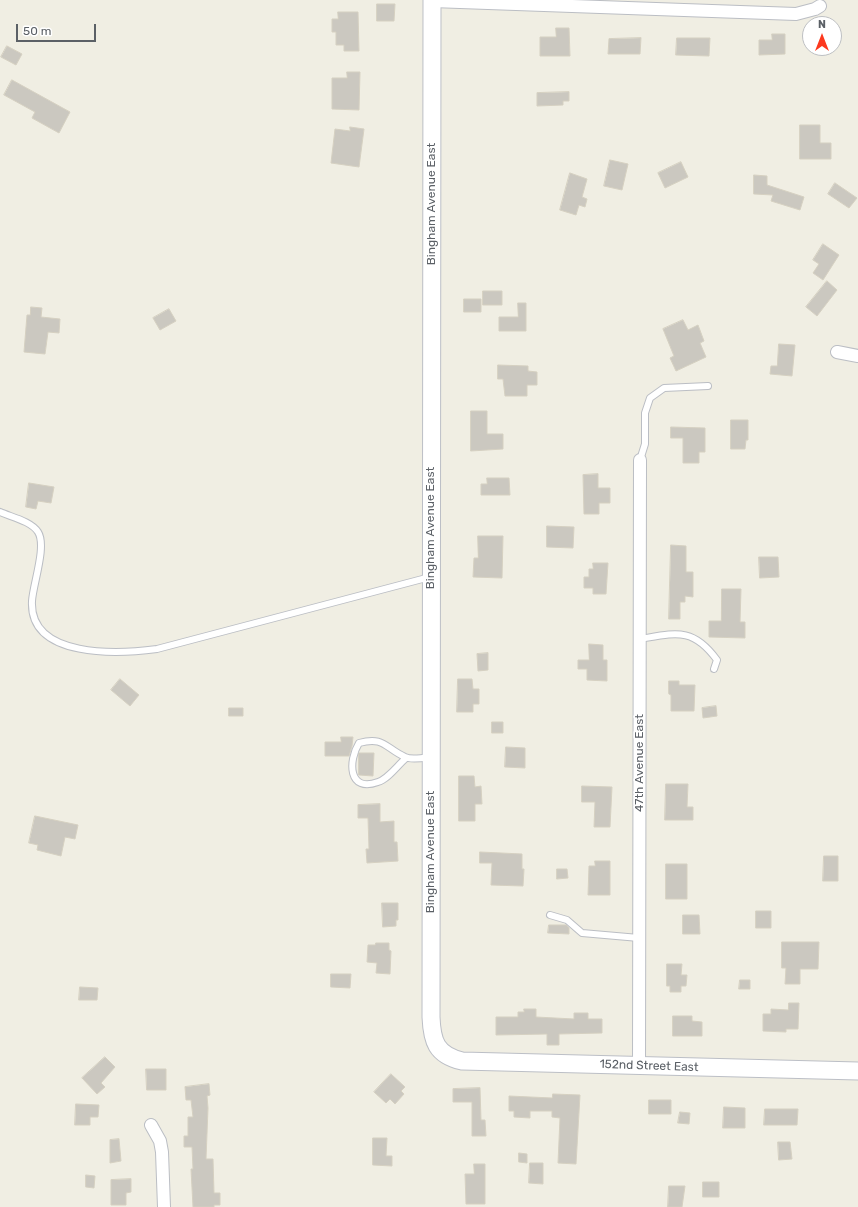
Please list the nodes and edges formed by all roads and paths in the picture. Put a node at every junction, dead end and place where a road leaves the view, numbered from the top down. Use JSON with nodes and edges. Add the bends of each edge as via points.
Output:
{"nodes":[{"id":1,"x":432,"y":1,"type":"edge"},
{"id":2,"x":820,"y":6,"type":"dead end"},
{"id":3,"x":837,"y":352,"type":"dead end"},
{"id":4,"x":858,"y":356,"type":"edge"},
{"id":5,"x":708,"y":386,"type":"dead end"},
{"id":6,"x":640,"y":460,"type":"joint"},
{"id":7,"x":0,"y":512,"type":"edge"},
{"id":8,"x":431,"y":577,"type":"junction"},
{"id":9,"x":640,"y":639,"type":"junction"},
{"id":10,"x":714,"y":669,"type":"dead end"},
{"id":11,"x":431,"y":757,"type":"junction"},
{"id":12,"x":406,"y":758,"type":"junction"},
{"id":13,"x":550,"y":915,"type":"dead end"},
{"id":14,"x":639,"y":938,"type":"junction"},
{"id":15,"x":442,"y":1053,"type":"joint"},
{"id":16,"x":639,"y":1066,"type":"junction"},
{"id":17,"x":858,"y":1071,"type":"edge"},
{"id":18,"x":150,"y":1125,"type":"dead end"},
{"id":19,"x":164,"y":1207,"type":"edge"}],
"edges":[{"from":1,"to":2,"type":"street","via":[[796,14],[815,10]]},
{"from":1,"to":8,"type":"street","name":"Bingham Avenue East"},
{"from":3,"to":4,"type":"street"},
{"from":5,"to":6,"type":"lane","via":[[664,388],[650,398],[646,413],[645,444]]},
{"from":6,"to":9,"type":"street","name":"47th Avenue East"},
{"from":7,"to":8,"type":"lane","via":[[33,526],[39,533],[41,552],[32,600],[32,612],[36,623],[44,633],[63,644],[90,651],[122,653],[157,649]]},
{"from":8,"to":11,"type":"street","name":"Bingham Avenue East"},
{"from":9,"to":10,"type":"lane","via":[[681,634],[695,638],[706,646],[717,660]]},
{"from":9,"to":14,"type":"street","name":"47th Avenue East"},
{"from":11,"to":12,"type":"lane"},
{"from":11,"to":15,"type":"street","name":"Bingham Avenue East","via":[[431,1017],[433,1037]]},
{"from":12,"to":12,"type":"lane","via":[[383,743],[369,740],[359,743],[351,765],[352,775],[366,784],[376,783],[383,780]]},
{"from":13,"to":14,"type":"lane","via":[[567,920],[582,933]]},
{"from":14,"to":16,"type":"street","name":"47th Avenue East"},
{"from":15,"to":16,"type":"street","name":"152nd Street East","via":[[462,1061]]},
{"from":16,"to":17,"type":"street","name":"152nd Street East"},
{"from":18,"to":19,"type":"street","via":[[160,1140]]}]}
